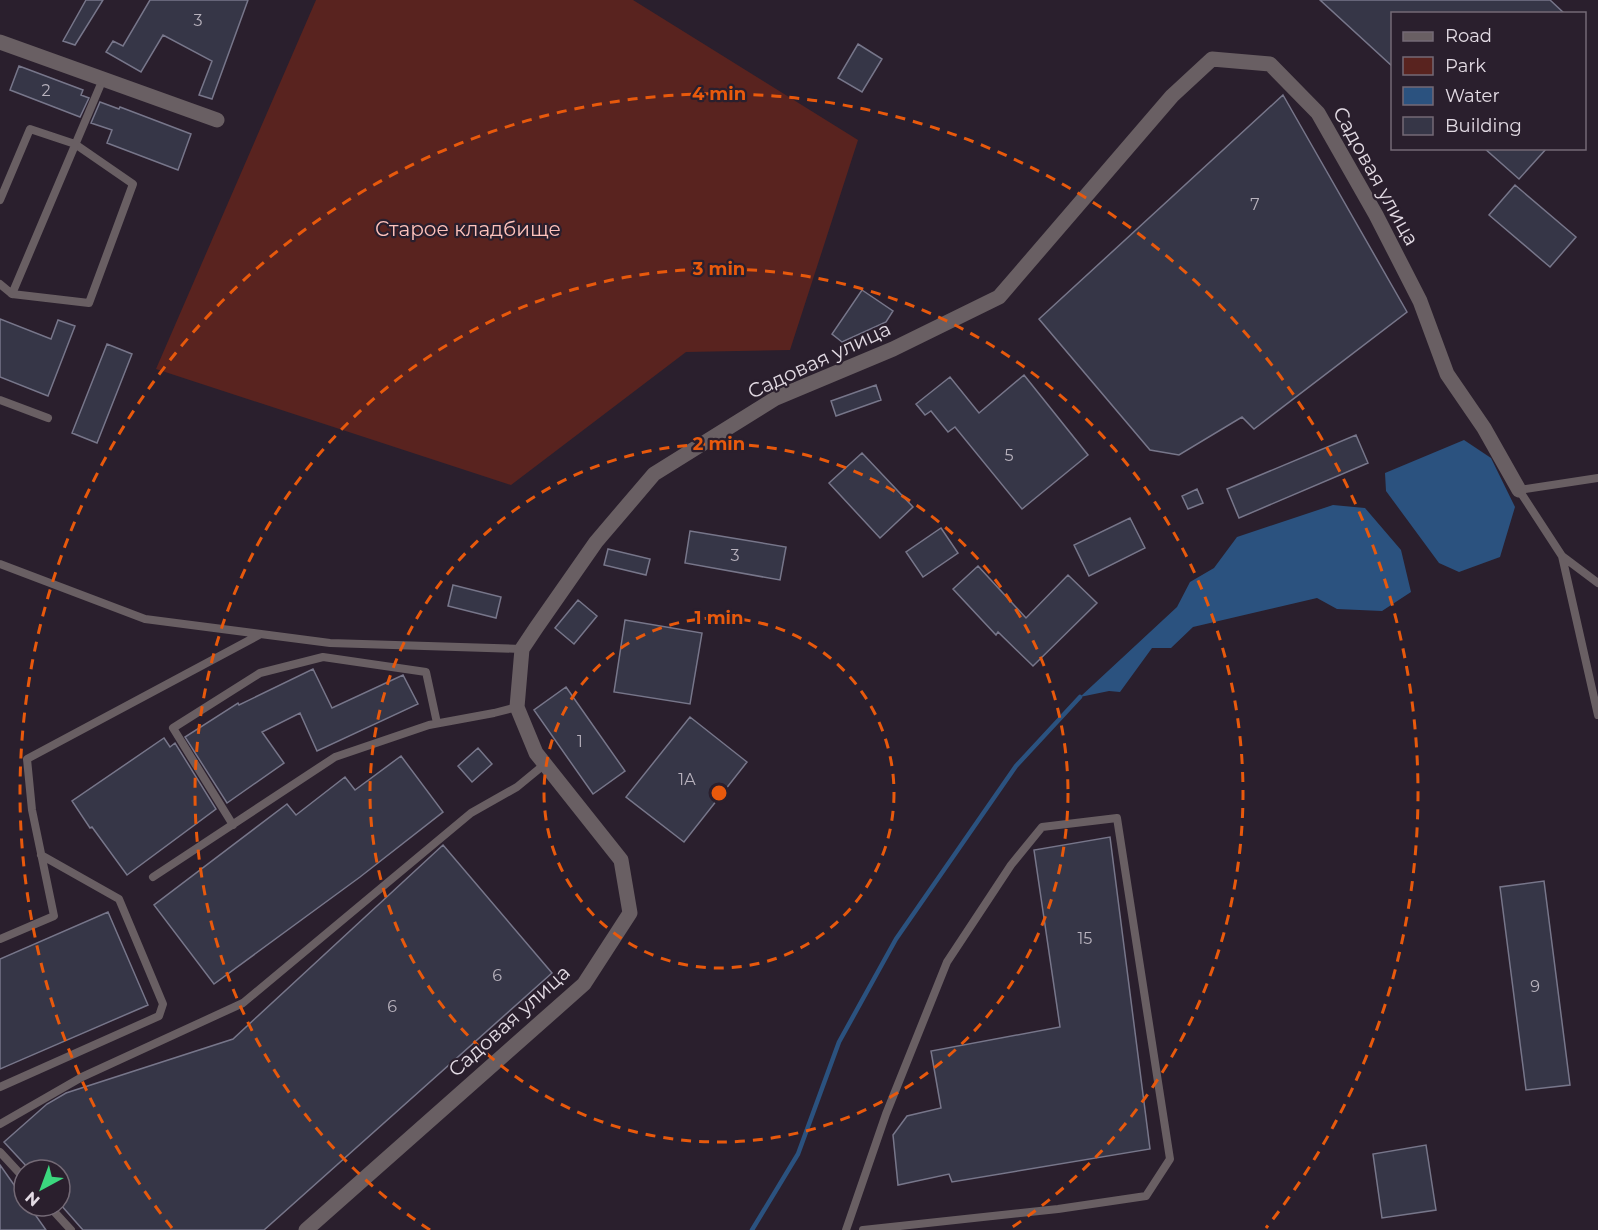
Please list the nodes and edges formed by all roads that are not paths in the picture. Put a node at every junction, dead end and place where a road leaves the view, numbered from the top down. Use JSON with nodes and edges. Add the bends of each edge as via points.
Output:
{"nodes":[{"id":1,"x":0,"y":42,"type":"edge"},
{"id":2,"x":103,"y":79,"type":"junction"},
{"id":3,"x":217,"y":120,"type":"dead end"},
{"id":4,"x":75,"y":144,"type":"junction"},
{"id":5,"x":0,"y":200,"type":"edge"},
{"id":6,"x":0,"y":284,"type":"edge"},
{"id":7,"x":12,"y":294,"type":"junction"},
{"id":8,"x":0,"y":400,"type":"edge"},
{"id":9,"x":48,"y":418,"type":"dead end"},
{"id":10,"x":1598,"y":478,"type":"edge"},
{"id":11,"x":1589,"y":481,"type":"junction"},
{"id":12,"x":1598,"y":487,"type":"edge"},
{"id":13,"x":1519,"y":490,"type":"junction"},
{"id":14,"x":1562,"y":556,"type":"junction"},
{"id":15,"x":0,"y":564,"type":"edge"},
{"id":16,"x":1598,"y":583,"type":"edge"},
{"id":17,"x":261,"y":634,"type":"junction"},
{"id":18,"x":522,"y":649,"type":"junction"},
{"id":19,"x":517,"y":707,"type":"junction"},
{"id":20,"x":1598,"y":715,"type":"edge"},
{"id":21,"x":437,"y":723,"type":"junction"},
{"id":22,"x":545,"y":764,"type":"junction"},
{"id":23,"x":233,"y":825,"type":"junction"},
{"id":24,"x":41,"y":855,"type":"junction"},
{"id":25,"x":153,"y":877,"type":"dead end"},
{"id":26,"x":0,"y":939,"type":"edge"},
{"id":27,"x":0,"y":1087,"type":"edge"},
{"id":28,"x":0,"y":1124,"type":"edge"},
{"id":29,"x":0,"y":1152,"type":"edge"},
{"id":30,"x":12,"y":1165,"type":"edge"},
{"id":31,"x":60,"y":1218,"type":"edge"},
{"id":32,"x":71,"y":1230,"type":"edge"},
{"id":33,"x":306,"y":1230,"type":"edge"},
{"id":34,"x":846,"y":1230,"type":"edge"},
{"id":35,"x":863,"y":1230,"type":"edge"}],
"edges":[{"from":1,"to":2,"type":"street"},
{"from":2,"to":3,"type":"street"},
{"from":2,"to":4,"type":"lane"},
{"from":4,"to":5,"type":"lane","via":[[30,129]]},
{"from":4,"to":7,"type":"lane"},
{"from":4,"to":7,"type":"lane","via":[[133,184],[89,303]]},
{"from":6,"to":7,"type":"lane"},
{"from":8,"to":9,"type":"lane"},
{"from":10,"to":11,"type":"lane"},
{"from":11,"to":12,"type":"lane"},
{"from":11,"to":13,"type":"lane"},
{"from":13,"to":14,"type":"lane"},
{"from":13,"to":18,"type":"street","name":"Садовая улица","via":[[1447,374],[1415,292],[1318,113],[1270,64],[1212,59],[1172,96],[999,297],[893,349],[776,398],[654,474],[596,542]]},
{"from":14,"to":16,"type":"lane"},
{"from":14,"to":20,"type":"lane"},
{"from":15,"to":17,"type":"lane","via":[[145,620]]},
{"from":17,"to":18,"type":"lane","via":[[330,643]]},
{"from":17,"to":24,"type":"lane","via":[[27,759]]},
{"from":18,"to":19,"type":"street","name":"Садовая улица"},
{"from":19,"to":21,"type":"lane"},
{"from":19,"to":22,"type":"street","name":"Садовая улица","via":[[536,753]]},
{"from":21,"to":23,"type":"lane","via":[[335,757]]},
{"from":21,"to":23,"type":"lane","via":[[426,672],[323,657],[260,673],[173,728]]},
{"from":22,"to":28,"type":"lane","via":[[517,787],[471,813],[243,1003],[82,1077]]},
{"from":22,"to":33,"type":"street","name":"Садовая улица","via":[[621,860],[630,913],[584,984]]},
{"from":23,"to":25,"type":"lane"},
{"from":24,"to":26,"type":"lane","via":[[54,916]]},
{"from":24,"to":27,"type":"lane","via":[[119,899],[163,1004],[159,1016]]},
{"from":29,"to":30,"type":"lane"},
{"from":31,"to":32,"type":"lane"},
{"from":34,"to":35,"type":"lane","via":[[886,1114],[947,962],[1042,827],[1117,818],[1170,1159],[1146,1196]]}]}
